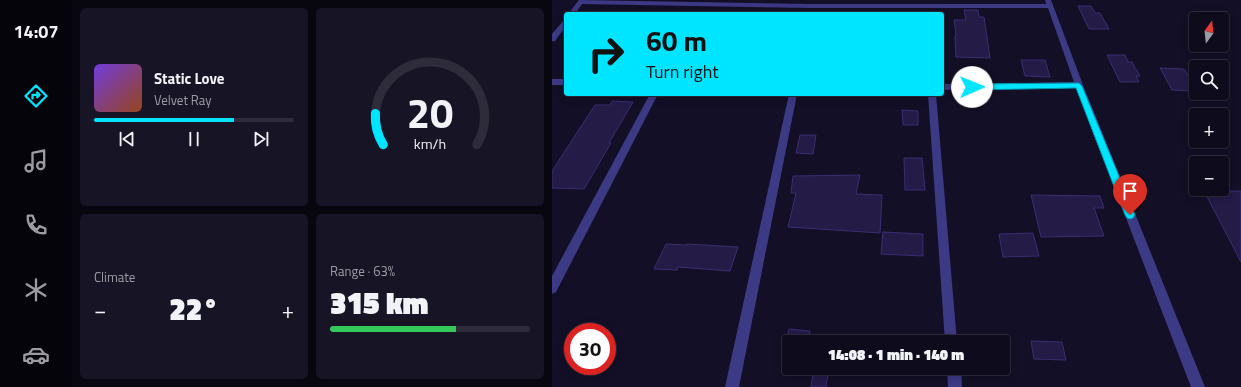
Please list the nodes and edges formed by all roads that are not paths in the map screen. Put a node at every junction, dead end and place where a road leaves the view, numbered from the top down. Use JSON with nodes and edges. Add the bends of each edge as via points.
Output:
{"nodes":[{"id":1,"x":581,"y":1,"type":"edge"},
{"id":2,"x":699,"y":2,"type":"edge"},
{"id":3,"x":812,"y":3,"type":"edge"},
{"id":4,"x":1049,"y":3,"type":"edge"},
{"id":5,"x":573,"y":12,"type":"edge"},
{"id":6,"x":564,"y":24,"type":"edge"},
{"id":7,"x":552,"y":39,"type":"edge"},
{"id":8,"x":552,"y":82,"type":"edge"},
{"id":9,"x":564,"y":82,"type":"edge"},
{"id":10,"x":1079,"y":86,"type":"junction"},
{"id":11,"x":944,"y":87,"type":"edge"},
{"id":12,"x":653,"y":96,"type":"edge"},
{"id":13,"x":793,"y":96,"type":"edge"},
{"id":14,"x":932,"y":96,"type":"edge"},
{"id":15,"x":552,"y":288,"type":"edge"},
{"id":16,"x":951,"y":335,"type":"edge"},
{"id":17,"x":954,"y":375,"type":"edge"},
{"id":18,"x":732,"y":387,"type":"edge"},
{"id":19,"x":955,"y":387,"type":"edge"},
{"id":20,"x":1198,"y":387,"type":"edge"}],
"edges":[{"from":1,"to":2,"type":"street"},
{"from":1,"to":5,"type":"street"},
{"from":2,"to":3,"type":"street"},
{"from":3,"to":4,"type":"street"},
{"from":4,"to":10,"type":"street"},
{"from":6,"to":7,"type":"street"},
{"from":8,"to":9,"type":"street"},
{"from":10,"to":11,"type":"street"},
{"from":10,"to":20,"type":"street"},
{"from":12,"to":15,"type":"street"},
{"from":13,"to":18,"type":"street"},
{"from":14,"to":16,"type":"street"},
{"from":17,"to":19,"type":"street"}]}
